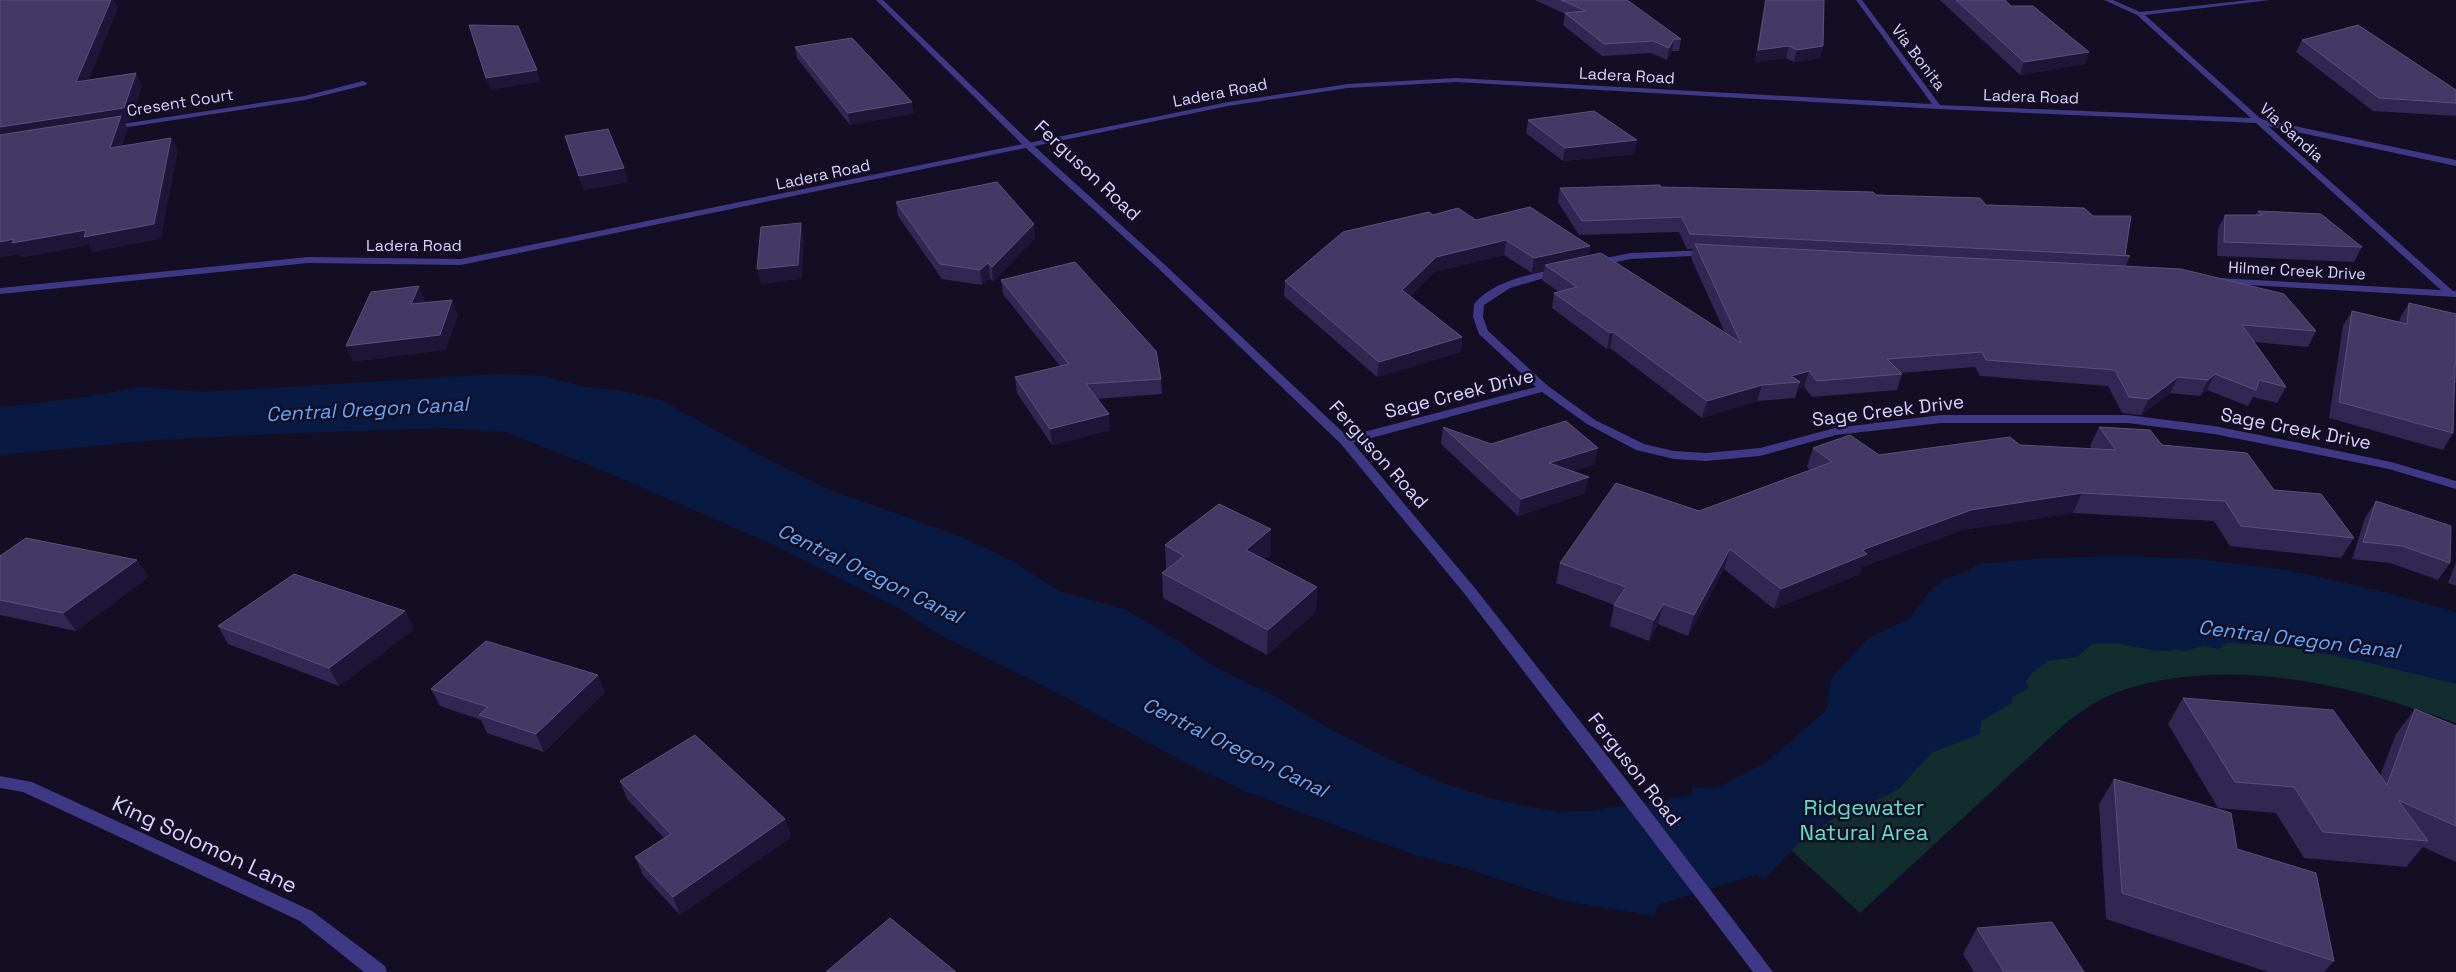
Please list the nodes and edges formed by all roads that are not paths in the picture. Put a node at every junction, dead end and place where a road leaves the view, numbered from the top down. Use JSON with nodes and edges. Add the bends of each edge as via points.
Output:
{"nodes":[{"id":1,"x":879,"y":0,"type":"edge"},
{"id":2,"x":1859,"y":0,"type":"edge"},
{"id":3,"x":2107,"y":0,"type":"edge"},
{"id":4,"x":2267,"y":0,"type":"edge"},
{"id":5,"x":2139,"y":14,"type":"junction"},
{"id":6,"x":363,"y":83,"type":"dead end"},
{"id":7,"x":1938,"y":107,"type":"junction"},
{"id":8,"x":2257,"y":121,"type":"junction"},
{"id":9,"x":98,"y":130,"type":"edge"},
{"id":10,"x":1030,"y":147,"type":"junction"},
{"id":11,"x":2456,"y":163,"type":"edge"},
{"id":12,"x":1724,"y":254,"type":"edge"},
{"id":13,"x":1587,"y":264,"type":"edge"},
{"id":14,"x":1570,"y":268,"type":"edge"},
{"id":15,"x":2212,"y":280,"type":"edge"},
{"id":16,"x":0,"y":291,"type":"edge"},
{"id":17,"x":2454,"y":294,"type":"edge"},
{"id":18,"x":1544,"y":388,"type":"junction"},
{"id":19,"x":1345,"y":441,"type":"junction"},
{"id":20,"x":2456,"y":485,"type":"edge"},
{"id":21,"x":0,"y":782,"type":"edge"},
{"id":22,"x":378,"y":972,"type":"edge"},
{"id":23,"x":1764,"y":972,"type":"edge"}],
"edges":[{"from":1,"to":10,"type":"street","name":"Ferguson Road"},
{"from":2,"to":7,"type":"street","name":"Via Bonita"},
{"from":3,"to":5,"type":"street","name":"Via Sandia"},
{"from":4,"to":5,"type":"street"},
{"from":5,"to":8,"type":"street","name":"Via Sandia"},
{"from":6,"to":9,"type":"street","name":"Cresent Court","via":[[305,98]]},
{"from":7,"to":8,"type":"street","name":"Ladera Road"},
{"from":7,"to":10,"type":"street","name":"Ladera Road","via":[[1456,80],[1348,86],[1228,104]]},
{"from":8,"to":11,"type":"street","name":"Ladera Road"},
{"from":8,"to":17,"type":"street","name":"Via Sandia"},
{"from":10,"to":16,"type":"street","name":"Ladera Road","via":[[461,262],[308,260]]},
{"from":10,"to":19,"type":"street","name":"Ferguson Road"},
{"from":12,"to":13,"type":"street","via":[[1631,256]]},
{"from":14,"to":18,"type":"street","via":[[1508,283],[1479,304],[1478,317],[1483,332]]},
{"from":15,"to":17,"type":"street","name":"Hilmer Creek Drive"},
{"from":18,"to":19,"type":"street","name":"Sage Creek Drive"},
{"from":18,"to":20,"type":"street","name":"Sage Creek Drive","via":[[1591,422],[1640,447],[1674,455],[1706,458],[1760,452],[1835,432],[1941,419],[2128,419],[2214,430],[2300,447],[2391,466]]},
{"from":19,"to":23,"type":"street","name":"Ferguson Road","via":[[1468,590]]},
{"from":21,"to":22,"type":"street","name":"King Solomon Lane","via":[[26,786],[306,916]]}]}
